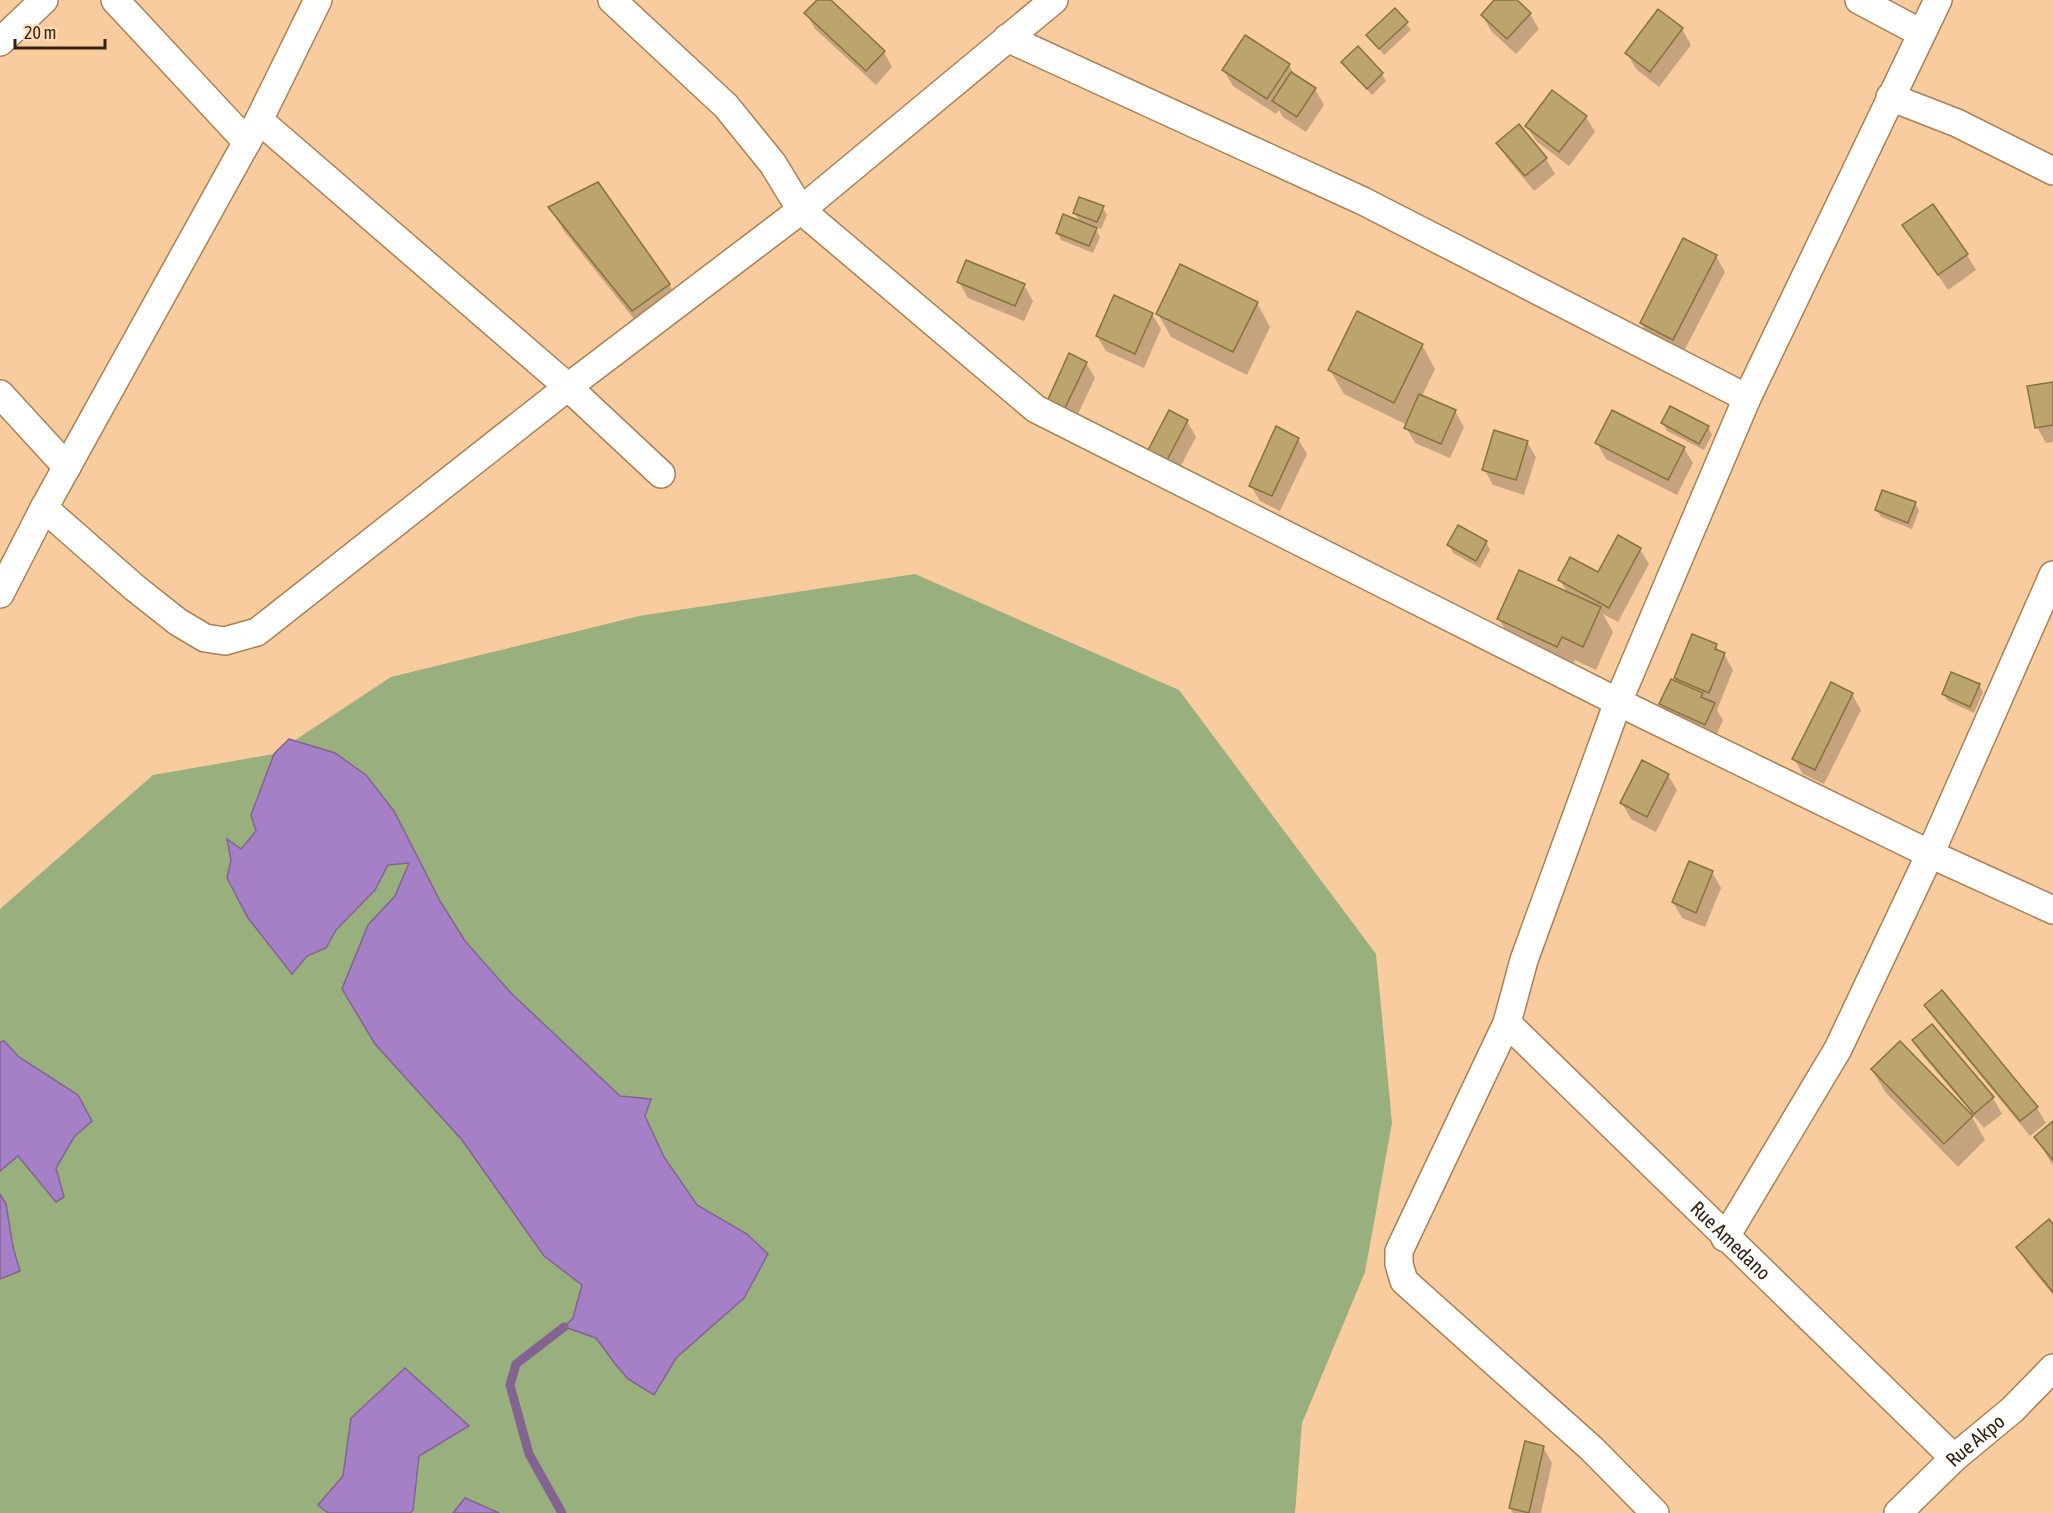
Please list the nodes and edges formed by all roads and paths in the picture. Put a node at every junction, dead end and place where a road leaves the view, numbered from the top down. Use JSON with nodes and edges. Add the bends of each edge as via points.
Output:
{"nodes":[{"id":1,"x":44,"y":0,"type":"edge"},
{"id":2,"x":115,"y":0,"type":"edge"},
{"id":3,"x":318,"y":0,"type":"edge"},
{"id":4,"x":612,"y":0,"type":"edge"},
{"id":5,"x":1054,"y":0,"type":"edge"},
{"id":6,"x":1859,"y":0,"type":"edge"},
{"id":7,"x":1938,"y":0,"type":"edge"},
{"id":8,"x":1922,"y":33,"type":"junction"},
{"id":9,"x":1007,"y":38,"type":"junction"},
{"id":10,"x":0,"y":42,"type":"edge"},
{"id":11,"x":1890,"y":97,"type":"junction"},
{"id":12,"x":253,"y":131,"type":"junction"},
{"id":13,"x":2053,"y":171,"type":"edge"},
{"id":14,"x":801,"y":210,"type":"junction"},
{"id":15,"x":568,"y":387,"type":"junction"},
{"id":16,"x":0,"y":394,"type":"edge"},
{"id":17,"x":1747,"y":398,"type":"junction"},
{"id":18,"x":67,"y":467,"type":"junction"},
{"id":19,"x":661,"y":474,"type":"dead end"},
{"id":20,"x":44,"y":508,"type":"junction"},
{"id":21,"x":2053,"y":575,"type":"edge"},
{"id":22,"x":0,"y":594,"type":"edge"},
{"id":23,"x":1618,"y":702,"type":"junction"},
{"id":24,"x":1930,"y":854,"type":"junction"},
{"id":25,"x":2053,"y":910,"type":"edge"},
{"id":26,"x":1507,"y":1023,"type":"junction"},
{"id":27,"x":1725,"y":1238,"type":"junction"},
{"id":28,"x":2053,"y":1368,"type":"edge"},
{"id":29,"x":1954,"y":1458,"type":"junction"},
{"id":30,"x":1655,"y":1513,"type":"edge"},
{"id":31,"x":1898,"y":1513,"type":"edge"}],
"edges":[{"from":1,"to":10,"type":"street"},
{"from":2,"to":12,"type":"street"},
{"from":3,"to":12,"type":"street"},
{"from":4,"to":14,"type":"street","via":[[726,106],[773,164]]},
{"from":5,"to":9,"type":"street"},
{"from":6,"to":8,"type":"street"},
{"from":7,"to":8,"type":"street"},
{"from":8,"to":11,"type":"street"},
{"from":9,"to":14,"type":"street"},
{"from":9,"to":17,"type":"street","via":[[1363,201]]},
{"from":11,"to":13,"type":"street","via":[[1957,123]]},
{"from":11,"to":17,"type":"street"},
{"from":12,"to":15,"type":"street"},
{"from":12,"to":18,"type":"street"},
{"from":14,"to":15,"type":"street"},
{"from":14,"to":23,"type":"street","via":[[1036,409]]},
{"from":15,"to":19,"type":"street"},
{"from":15,"to":20,"type":"street","via":[[257,632],[225,641],[205,638],[178,622]]},
{"from":16,"to":18,"type":"street"},
{"from":17,"to":23,"type":"street"},
{"from":18,"to":20,"type":"street"},
{"from":20,"to":22,"type":"street"},
{"from":21,"to":24,"type":"street"},
{"from":23,"to":24,"type":"street"},
{"from":23,"to":26,"type":"street","via":[[1524,960]]},
{"from":24,"to":25,"type":"street"},
{"from":24,"to":27,"type":"street","via":[[1838,1049]]},
{"from":26,"to":27,"type":"street","name":"Rue Amedano"},
{"from":26,"to":30,"type":"street","via":[[1399,1251],[1404,1281],[1592,1449]]},
{"from":27,"to":29,"type":"street","name":"Rue Amedano"},
{"from":28,"to":29,"type":"street","name":"Rue Akpo","via":[[2012,1410]]},
{"from":29,"to":31,"type":"street","name":"Rue Akpo"}]}
